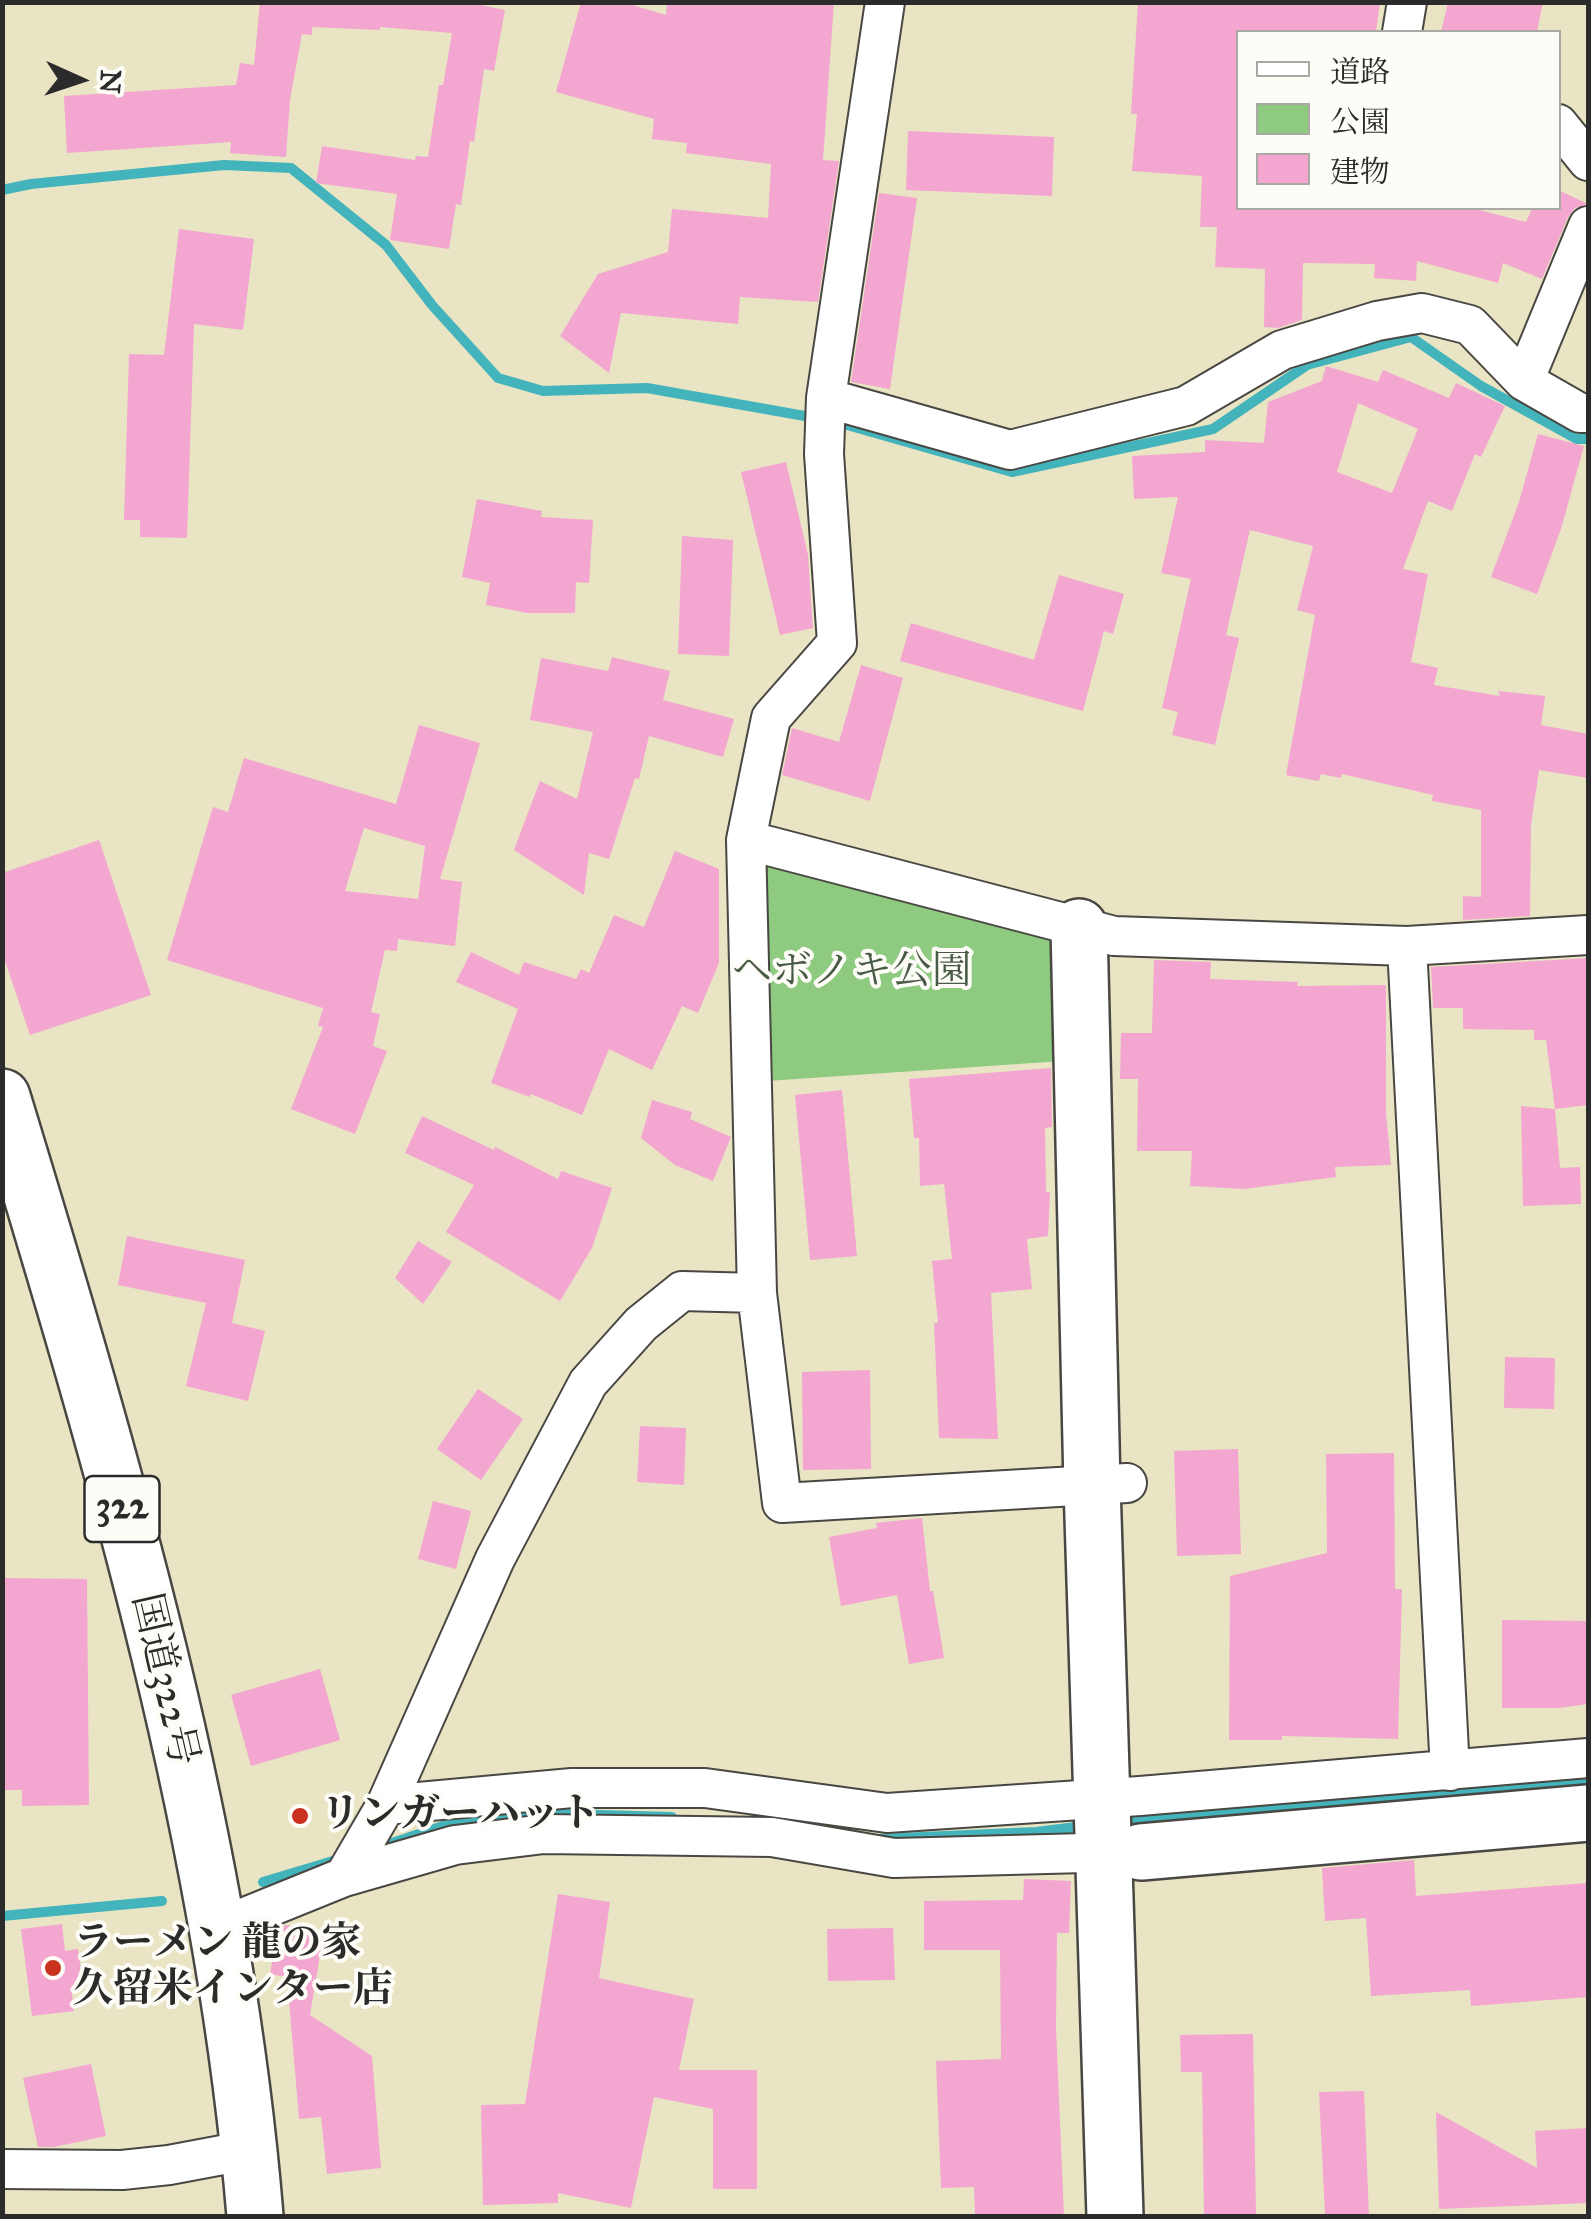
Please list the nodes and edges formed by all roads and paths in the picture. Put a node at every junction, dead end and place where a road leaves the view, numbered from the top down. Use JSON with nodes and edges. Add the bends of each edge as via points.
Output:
{"nodes":[{"id":1,"x":885,"y":2,"type":"edge"},
{"id":2,"x":1407,"y":2,"type":"edge"},
{"id":3,"x":1402,"y":30,"type":"edge"},
{"id":4,"x":1561,"y":128,"type":"edge"},
{"id":5,"x":1588,"y":161,"type":"edge"},
{"id":6,"x":1588,"y":226,"type":"edge"},
{"id":7,"x":1524,"y":381,"type":"junction"},
{"id":8,"x":826,"y":398,"type":"junction"},
{"id":9,"x":1588,"y":413,"type":"edge"},
{"id":10,"x":746,"y":840,"type":"junction"},
{"id":11,"x":1097,"y":931,"type":"junction"},
{"id":12,"x":1588,"y":935,"type":"edge"},
{"id":13,"x":1407,"y":946,"type":"junction"},
{"id":14,"x":2,"y":1097,"type":"edge"},
{"id":15,"x":757,"y":1292,"type":"junction"},
{"id":16,"x":1110,"y":1484,"type":"junction"},
{"id":17,"x":1588,"y":1758,"type":"edge"},
{"id":18,"x":1450,"y":1771,"type":"junction"},
{"id":19,"x":386,"y":1805,"type":"junction"},
{"id":20,"x":1588,"y":1813,"type":"edge"},
{"id":21,"x":1122,"y":1823,"type":"junction"},
{"id":22,"x":344,"y":1876,"type":"junction"},
{"id":23,"x":218,"y":1928,"type":"junction"},
{"id":24,"x":249,"y":2150,"type":"junction"},
{"id":25,"x":2,"y":2168,"type":"edge"},
{"id":26,"x":255,"y":2216,"type":"edge"},
{"id":27,"x":1116,"y":2216,"type":"edge"},
{"id":28,"x":1148,"y":2216,"type":"edge"}],
"edges":[{"from":1,"to":8,"type":"street"},
{"from":2,"to":3,"type":"street"},
{"from":4,"to":5,"type":"street"},
{"from":6,"to":7,"type":"street"},
{"from":7,"to":8,"type":"street","via":[[1470,325],[1422,314],[1377,320],[1282,350],[1186,406],[1010,450]]},
{"from":7,"to":9,"type":"street"},
{"from":8,"to":10,"type":"street","via":[[836,643],[771,718]]},
{"from":10,"to":11,"type":"street"},
{"from":10,"to":15,"type":"street"},
{"from":11,"to":13,"type":"street"},
{"from":11,"to":16,"type":"main road"},
{"from":12,"to":13,"type":"street"},
{"from":13,"to":18,"type":"street"},
{"from":14,"to":23,"type":"main road","name":"国道322号","number":"322","via":[[131,1542]]},
{"from":15,"to":16,"type":"street","via":[[782,1503]]},
{"from":15,"to":19,"type":"street","via":[[682,1291],[640,1324],[588,1382],[495,1559]]},
{"from":16,"to":21,"type":"main road"},
{"from":17,"to":18,"type":"street"},
{"from":18,"to":21,"type":"street"},
{"from":19,"to":21,"type":"street","via":[[572,1788],[705,1788],[887,1813]]},
{"from":19,"to":22,"type":"street"},
{"from":20,"to":21,"type":"main road"},
{"from":21,"to":22,"type":"street","via":[[894,1858],[772,1838],[544,1834],[455,1846]]},
{"from":21,"to":27,"type":"main road"},
{"from":21,"to":28,"type":"main road"},
{"from":22,"to":23,"type":"street"},
{"from":23,"to":24,"type":"main road","name":"国道322号","number":"322"},
{"from":24,"to":25,"type":"street","via":[[122,2170]]},
{"from":24,"to":26,"type":"main road","name":"国道322号","number":"322"}]}
